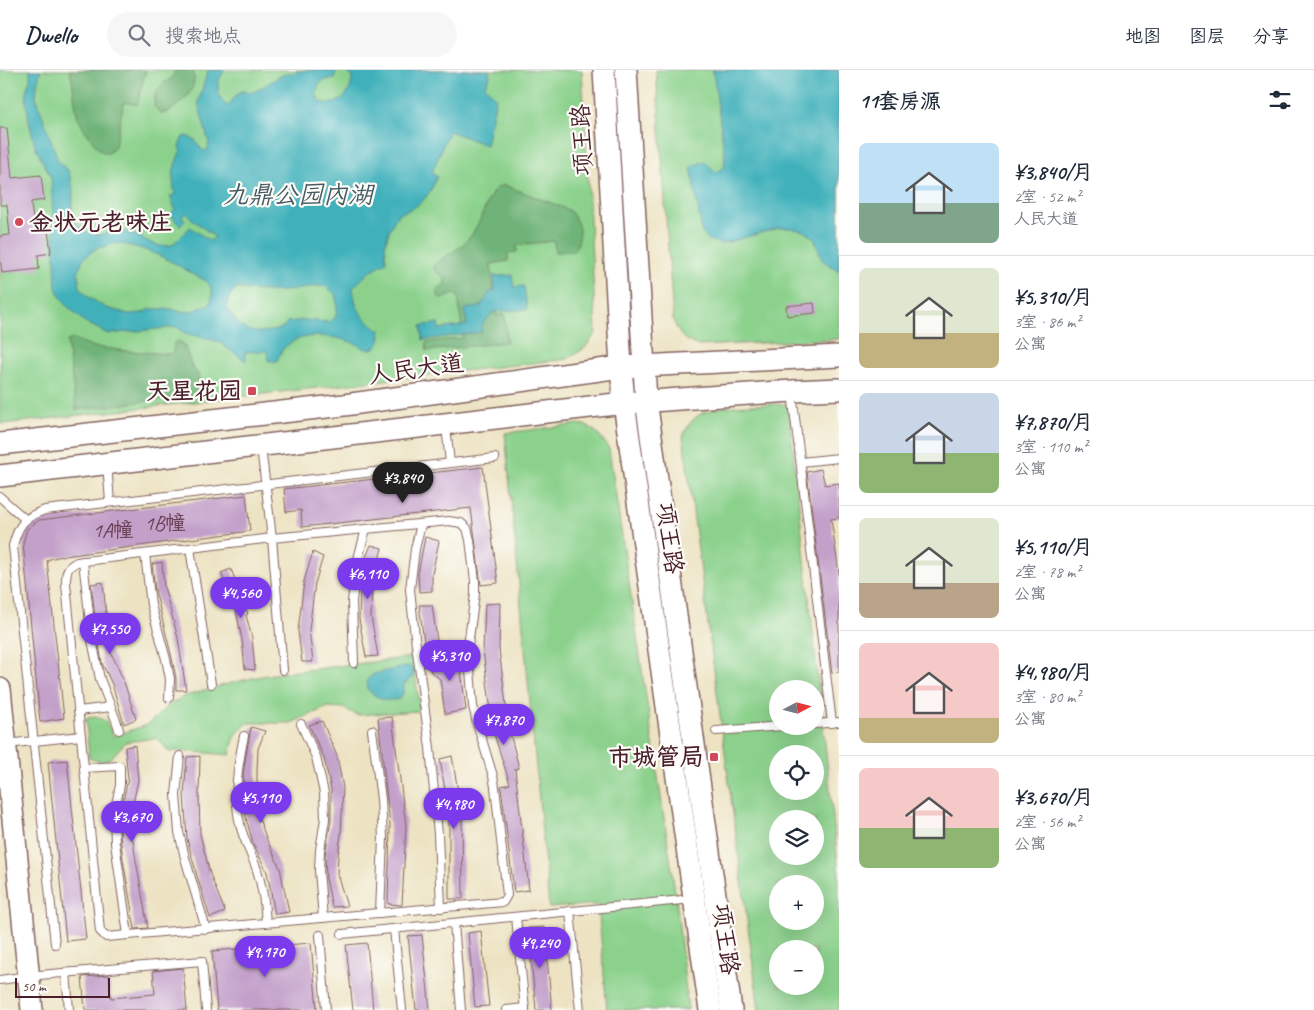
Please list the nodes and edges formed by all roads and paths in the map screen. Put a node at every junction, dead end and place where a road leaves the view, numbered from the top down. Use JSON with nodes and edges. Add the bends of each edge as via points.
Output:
{"nodes":[{"id":1,"x":604,"y":70,"type":"edge"},
{"id":2,"x":626,"y":70,"type":"edge"},
{"id":3,"x":839,"y":356,"type":"edge"},
{"id":4,"x":643,"y":365,"type":"junction"},
{"id":5,"x":621,"y":367,"type":"junction"},
{"id":6,"x":839,"y":389,"type":"edge"},
{"id":7,"x":792,"y":391,"type":"junction"},
{"id":8,"x":646,"y":400,"type":"junction"},
{"id":9,"x":624,"y":402,"type":"junction"},
{"id":10,"x":446,"y":424,"type":"junction"},
{"id":11,"x":0,"y":444,"type":"edge"},
{"id":12,"x":261,"y":445,"type":"junction"},
{"id":13,"x":496,"y":458,"type":"dead end"},
{"id":14,"x":839,"y":458,"type":"edge"},
{"id":15,"x":801,"y":462,"type":"junction"},
{"id":16,"x":106,"y":463,"type":"junction"},
{"id":17,"x":450,"y":463,"type":"junction"},
{"id":18,"x":0,"y":476,"type":"edge"},
{"id":19,"x":266,"y":485,"type":"junction"},
{"id":20,"x":0,"y":497,"type":"edge"},
{"id":21,"x":110,"y":502,"type":"junction"},
{"id":22,"x":26,"y":520,"type":"junction"},
{"id":23,"x":421,"y":524,"type":"junction"},
{"id":24,"x":366,"y":529,"type":"junction"},
{"id":25,"x":272,"y":538,"type":"junction"},
{"id":26,"x":190,"y":548,"type":"junction"},
{"id":27,"x":145,"y":554,"type":"junction"},
{"id":28,"x":83,"y":561,"type":"junction"},
{"id":29,"x":354,"y":662,"type":"dead end"},
{"id":30,"x":284,"y":670,"type":"dead end"},
{"id":31,"x":211,"y":684,"type":"dead end"},
{"id":32,"x":0,"y":689,"type":"edge"},
{"id":33,"x":169,"y":698,"type":"dead end"},
{"id":34,"x":111,"y":707,"type":"junction"},
{"id":35,"x":78,"y":712,"type":"junction"},
{"id":36,"x":836,"y":722,"type":"edge"},
{"id":37,"x":301,"y":724,"type":"dead end"},
{"id":38,"x":769,"y":727,"type":"edge"},
{"id":39,"x":119,"y":730,"type":"dead end"},
{"id":40,"x":372,"y":730,"type":"dead end"},
{"id":41,"x":716,"y":731,"type":"dead end"},
{"id":42,"x":81,"y":736,"type":"junction"},
{"id":43,"x":244,"y":736,"type":"dead end"},
{"id":44,"x":34,"y":741,"type":"junction"},
{"id":45,"x":6,"y":744,"type":"junction"},
{"id":46,"x":180,"y":756,"type":"dead end"},
{"id":47,"x":84,"y":768,"type":"junction"},
{"id":48,"x":5,"y":798,"type":"edge"},
{"id":49,"x":694,"y":899,"type":"junction"},
{"id":50,"x":441,"y":908,"type":"junction"},
{"id":51,"x":570,"y":912,"type":"junction"},
{"id":52,"x":380,"y":913,"type":"junction"},
{"id":53,"x":516,"y":917,"type":"junction"},
{"id":54,"x":323,"y":918,"type":"junction"},
{"id":55,"x":266,"y":923,"type":"junction"},
{"id":56,"x":454,"y":923,"type":"junction"},
{"id":57,"x":206,"y":929,"type":"junction"},
{"id":58,"x":394,"y":929,"type":"junction"},
{"id":59,"x":342,"y":934,"type":"dead end"},
{"id":60,"x":128,"y":935,"type":"junction"},
{"id":61,"x":320,"y":935,"type":"dead end"},
{"id":62,"x":55,"y":944,"type":"dead end"},
{"id":63,"x":66,"y":972,"type":"junction"},
{"id":64,"x":28,"y":976,"type":"junction"},
{"id":65,"x":0,"y":980,"type":"edge"},
{"id":66,"x":525,"y":1009,"type":"edge"},
{"id":67,"x":32,"y":1010,"type":"edge"},
{"id":68,"x":69,"y":1010,"type":"edge"},
{"id":69,"x":206,"y":1010,"type":"edge"},
{"id":70,"x":326,"y":1010,"type":"edge"},
{"id":71,"x":402,"y":1010,"type":"edge"},
{"id":72,"x":462,"y":1010,"type":"edge"},
{"id":73,"x":506,"y":1010,"type":"edge"},
{"id":74,"x":580,"y":1010,"type":"edge"},
{"id":75,"x":710,"y":1010,"type":"edge"},
{"id":76,"x":731,"y":1010,"type":"edge"}],
"edges":[{"from":1,"to":5,"type":"main road","name":"项王路"},
{"from":2,"to":4,"type":"main road","name":"项王路"},
{"from":3,"to":4,"type":"main road","name":"人民大道"},
{"from":4,"to":5,"type":"main road","name":"人民大道"},
{"from":4,"to":8,"type":"main road","name":"项王路"},
{"from":5,"to":9,"type":"main road","name":"项王路"},
{"from":5,"to":11,"type":"main road","name":"人民大道","via":[[344,405]]},
{"from":6,"to":7,"type":"main road"},
{"from":7,"to":8,"type":"main road"},
{"from":7,"to":15,"type":"lane"},
{"from":8,"to":9,"type":"main road"},
{"from":8,"to":76,"type":"main road","name":"项王路"},
{"from":9,"to":10,"type":"main road"},
{"from":9,"to":49,"type":"main road","name":"项王路"},
{"from":10,"to":12,"type":"main road"},
{"from":10,"to":17,"type":"lane"},
{"from":12,"to":16,"type":"main road"},
{"from":12,"to":19,"type":"lane"},
{"from":13,"to":17,"type":"lane"},
{"from":14,"to":15,"type":"lane"},
{"from":15,"to":36,"type":"lane"},
{"from":16,"to":18,"type":"main road"},
{"from":16,"to":21,"type":"lane"},
{"from":17,"to":19,"type":"lane"},
{"from":19,"to":21,"type":"lane"},
{"from":19,"to":25,"type":"lane"},
{"from":20,"to":22,"type":"lane"},
{"from":21,"to":22,"type":"lane","via":[[45,510]]},
{"from":22,"to":44,"type":"lane","via":[[16,534],[13,546]]},
{"from":23,"to":24,"type":"lane"},
{"from":23,"to":50,"type":"lane","via":[[410,589],[430,748]]},
{"from":23,"to":50,"type":"lane","via":[[461,523],[467,528],[470,540],[475,581],[468,646],[473,706],[493,776],[507,895],[503,902]]},
{"from":24,"to":25,"type":"lane"},
{"from":24,"to":29,"type":"lane","via":[[356,566],[352,602]]},
{"from":25,"to":26,"type":"lane"},
{"from":25,"to":30,"type":"lane"},
{"from":26,"to":27,"type":"lane"},
{"from":26,"to":31,"type":"lane"},
{"from":27,"to":28,"type":"lane"},
{"from":27,"to":33,"type":"lane","via":[[151,605],[170,679]]},
{"from":28,"to":34,"type":"lane","via":[[92,640],[100,679]]},
{"from":28,"to":35,"type":"lane","via":[[70,565],[66,573]]},
{"from":32,"to":45,"type":"main road"},
{"from":34,"to":35,"type":"lane"},
{"from":34,"to":39,"type":"lane"},
{"from":35,"to":42,"type":"lane"},
{"from":37,"to":54,"type":"lane","via":[[316,757],[324,793],[325,819],[319,870]]},
{"from":38,"to":41,"type":"lane"},
{"from":40,"to":52,"type":"lane","via":[[383,838]]},
{"from":42,"to":44,"type":"lane"},
{"from":42,"to":47,"type":"lane"},
{"from":43,"to":55,"type":"lane","via":[[236,795],[240,824],[265,900]]},
{"from":44,"to":45,"type":"lane"},
{"from":44,"to":62,"type":"lane"},
{"from":45,"to":48,"type":"main road"},
{"from":46,"to":57,"type":"lane","via":[[176,795],[179,832]]},
{"from":47,"to":60,"type":"lane","via":[[100,931],[106,937]]},
{"from":47,"to":60,"type":"lane","via":[[120,766],[114,814],[115,844]]},
{"from":48,"to":64,"type":"main road"},
{"from":49,"to":51,"type":"lane"},
{"from":49,"to":75,"type":"main road","name":"项王路"},
{"from":50,"to":52,"type":"lane"},
{"from":51,"to":53,"type":"lane"},
{"from":51,"to":74,"type":"lane"},
{"from":52,"to":54,"type":"lane"},
{"from":53,"to":56,"type":"lane"},
{"from":53,"to":66,"type":"lane"},
{"from":54,"to":55,"type":"lane"},
{"from":55,"to":57,"type":"lane"},
{"from":56,"to":58,"type":"lane"},
{"from":56,"to":72,"type":"lane"},
{"from":57,"to":60,"type":"lane"},
{"from":58,"to":59,"type":"lane"},
{"from":58,"to":71,"type":"lane"},
{"from":61,"to":70,"type":"lane"},
{"from":63,"to":64,"type":"lane"},
{"from":63,"to":68,"type":"lane"},
{"from":63,"to":69,"type":"lane","via":[[202,961]]},
{"from":64,"to":65,"type":"lane"},
{"from":64,"to":67,"type":"main road"},
{"from":66,"to":73,"type":"lane"}]}
